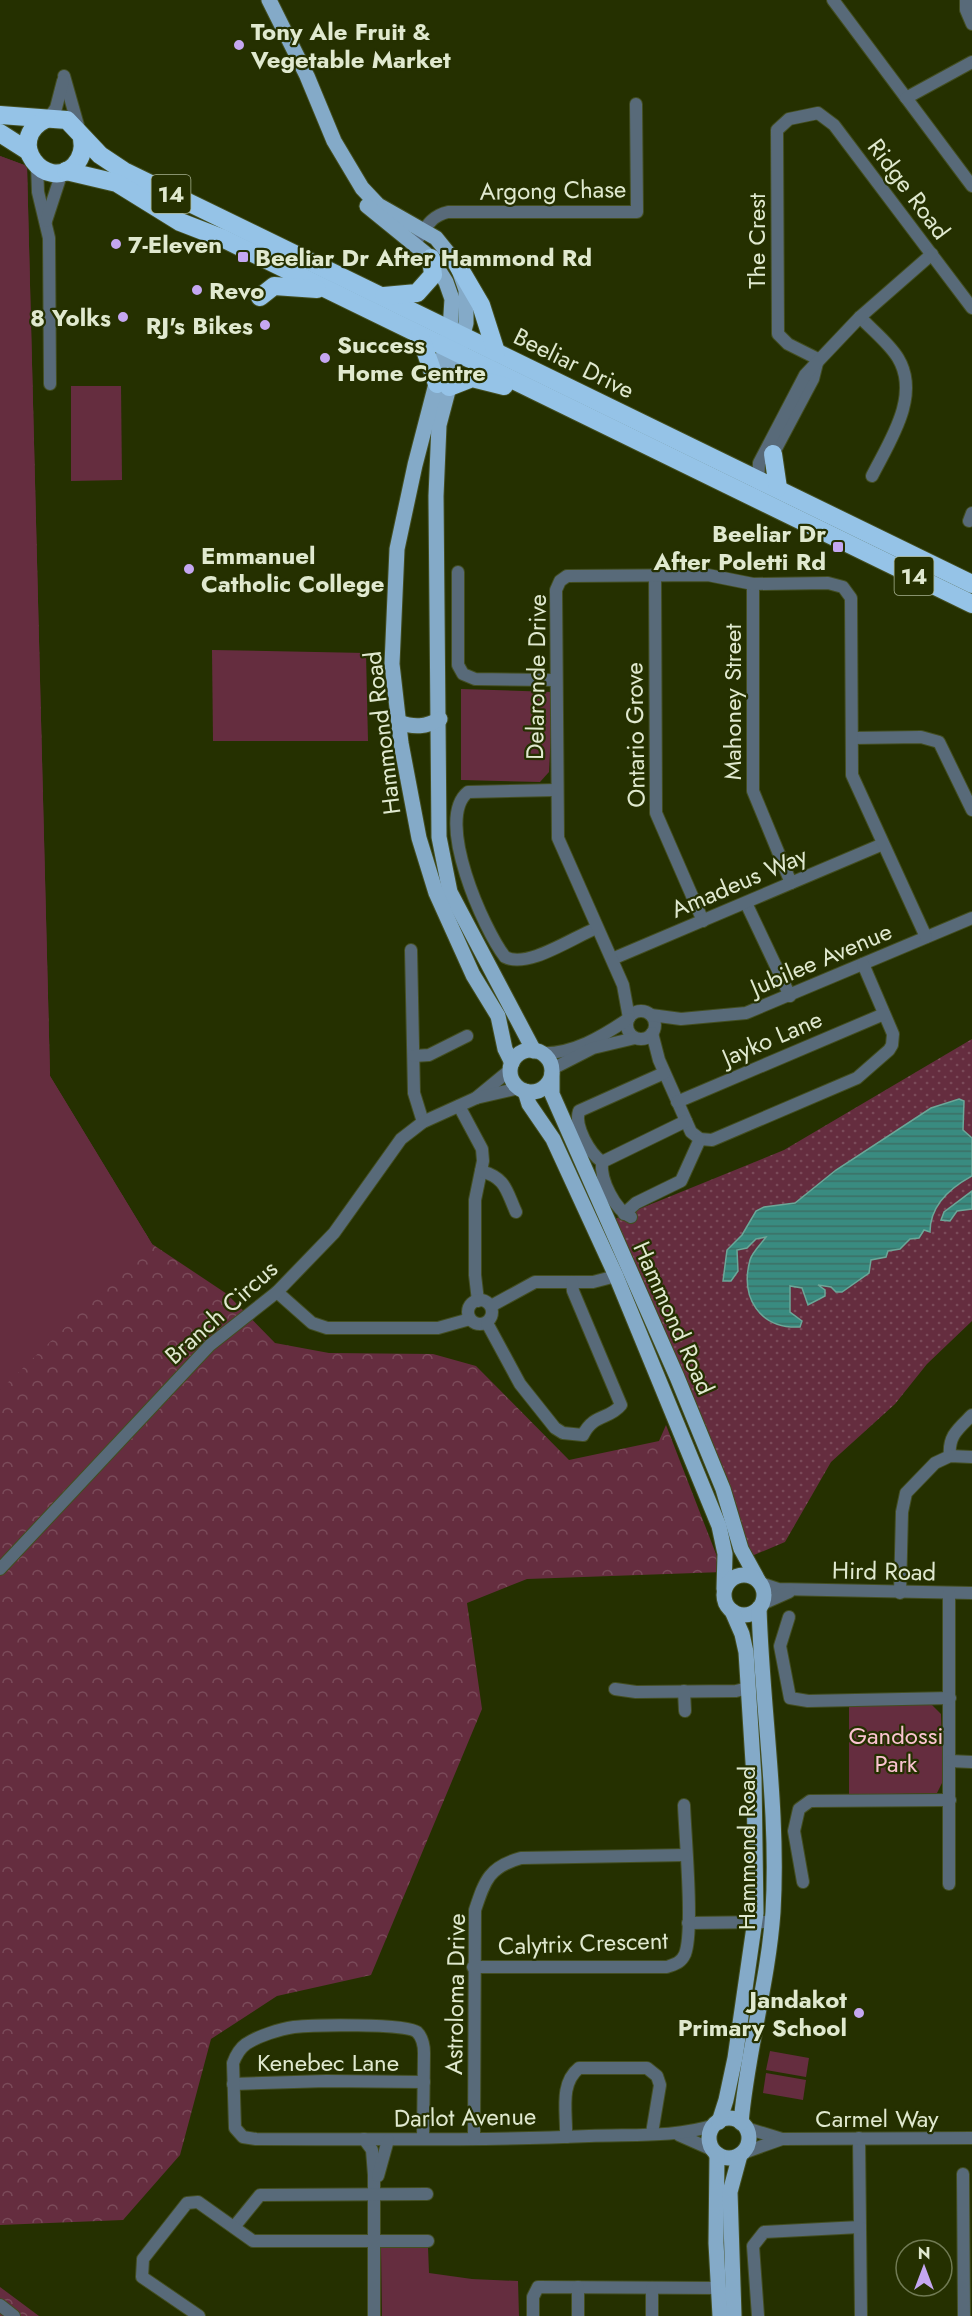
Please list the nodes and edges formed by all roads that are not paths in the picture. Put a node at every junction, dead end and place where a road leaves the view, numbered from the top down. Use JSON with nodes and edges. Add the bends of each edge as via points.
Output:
{"nodes":[{"id":1,"x":269,"y":0,"type":"edge"},
{"id":2,"x":833,"y":0,"type":"edge"},
{"id":3,"x":966,"y":0,"type":"edge"},
{"id":4,"x":972,"y":24,"type":"edge"},
{"id":5,"x":972,"y":62,"type":"edge"},
{"id":6,"x":906,"y":98,"type":"junction"},
{"id":7,"x":636,"y":104,"type":"dead end"},
{"id":8,"x":0,"y":115,"type":"edge"},
{"id":9,"x":802,"y":115,"type":"joint"},
{"id":10,"x":48,"y":119,"type":"junction"},
{"id":11,"x":0,"y":133,"type":"edge"},
{"id":12,"x":82,"y":137,"type":"junction"},
{"id":13,"x":33,"y":158,"type":"junction"},
{"id":14,"x":64,"y":171,"type":"junction"},
{"id":15,"x":972,"y":186,"type":"edge"},
{"id":16,"x":46,"y":222,"type":"junction"},
{"id":17,"x":420,"y":236,"type":"junction"},
{"id":18,"x":932,"y":254,"type":"junction"},
{"id":19,"x":431,"y":258,"type":"junction"},
{"id":20,"x":457,"y":264,"type":"junction"},
{"id":21,"x":327,"y":290,"type":"junction"},
{"id":22,"x":260,"y":297,"type":"dead end"},
{"id":23,"x":382,"y":297,"type":"junction"},
{"id":24,"x":972,"y":308,"type":"edge"},
{"id":25,"x":860,"y":317,"type":"junction"},
{"id":26,"x":456,"y":333,"type":"junction"},
{"id":27,"x":420,"y":336,"type":"junction"},
{"id":28,"x":452,"y":352,"type":"junction"},
{"id":29,"x":496,"y":352,"type":"junction"},
{"id":30,"x":818,"y":358,"type":"junction"},
{"id":31,"x":50,"y":384,"type":"dead end"},
{"id":32,"x":443,"y":386,"type":"junction"},
{"id":33,"x":562,"y":406,"type":"junction"},
{"id":34,"x":773,"y":454,"type":"junction"},
{"id":35,"x":415,"y":465,"type":"junction"},
{"id":36,"x":437,"y":466,"type":"junction"},
{"id":37,"x":872,"y":476,"type":"dead end"},
{"id":38,"x":756,"y":477,"type":"junction"},
{"id":39,"x":778,"y":488,"type":"junction"},
{"id":40,"x":734,"y":489,"type":"junction"},
{"id":41,"x":767,"y":505,"type":"junction"},
{"id":42,"x":458,"y":572,"type":"dead end"},
{"id":43,"x":655,"y":574,"type":"junction"},
{"id":44,"x":753,"y":584,"type":"junction"},
{"id":45,"x":972,"y":584,"type":"edge"},
{"id":46,"x":972,"y":604,"type":"edge"},
{"id":47,"x":556,"y":680,"type":"junction"},
{"id":48,"x":440,"y":718,"type":"junction"},
{"id":49,"x":399,"y":722,"type":"junction"},
{"id":50,"x":852,"y":738,"type":"junction"},
{"id":51,"x":556,"y":790,"type":"junction"},
{"id":52,"x":438,"y":810,"type":"junction"},
{"id":53,"x":972,"y":810,"type":"edge"},
{"id":54,"x":414,"y":811,"type":"junction"},
{"id":55,"x":883,"y":844,"type":"junction"},
{"id":56,"x":791,"y":883,"type":"junction"},
{"id":57,"x":746,"y":903,"type":"junction"},
{"id":58,"x":972,"y":918,"type":"edge"},
{"id":59,"x":703,"y":921,"type":"junction"},
{"id":60,"x":597,"y":928,"type":"junction"},
{"id":61,"x":926,"y":938,"type":"junction"},
{"id":62,"x":411,"y":950,"type":"dead end"},
{"id":63,"x":612,"y":959,"type":"junction"},
{"id":64,"x":864,"y":964,"type":"junction"},
{"id":65,"x":623,"y":985,"type":"junction"},
{"id":66,"x":790,"y":996,"type":"junction"},
{"id":67,"x":648,"y":1014,"type":"junction"},
{"id":68,"x":884,"y":1014,"type":"junction"},
{"id":69,"x":628,"y":1019,"type":"junction"},
{"id":70,"x":681,"y":1019,"type":"junction"},
{"id":71,"x":653,"y":1033,"type":"junction"},
{"id":72,"x":467,"y":1036,"type":"dead end"},
{"id":73,"x":638,"y":1039,"type":"junction"},
{"id":74,"x":537,"y":1052,"type":"junction"},
{"id":75,"x":414,"y":1056,"type":"junction"},
{"id":76,"x":659,"y":1060,"type":"junction"},
{"id":77,"x":511,"y":1067,"type":"junction"},
{"id":78,"x":552,"y":1071,"type":"junction"},
{"id":79,"x":664,"y":1072,"type":"junction"},
{"id":80,"x":522,"y":1089,"type":"junction"},
{"id":81,"x":476,"y":1098,"type":"junction"},
{"id":82,"x":677,"y":1102,"type":"junction"},
{"id":83,"x":459,"y":1106,"type":"junction"},
{"id":84,"x":686,"y":1121,"type":"junction"},
{"id":85,"x":423,"y":1122,"type":"junction"},
{"id":86,"x":700,"y":1139,"type":"junction"},
{"id":87,"x":602,"y":1162,"type":"junction"},
{"id":88,"x":481,"y":1171,"type":"junction"},
{"id":89,"x":516,"y":1212,"type":"dead end"},
{"id":90,"x":616,"y":1276,"type":"junction"},
{"id":91,"x":572,"y":1282,"type":"junction"},
{"id":92,"x":277,"y":1292,"type":"junction"},
{"id":93,"x":478,"y":1301,"type":"junction"},
{"id":94,"x":491,"y":1306,"type":"junction"},
{"id":95,"x":470,"y":1319,"type":"junction"},
{"id":96,"x":487,"y":1323,"type":"junction"},
{"id":97,"x":972,"y":1415,"type":"edge"},
{"id":98,"x":950,"y":1456,"type":"junction"},
{"id":99,"x":972,"y":1457,"type":"edge"},
{"id":100,"x":0,"y":1569,"type":"edge"},
{"id":101,"x":759,"y":1582,"type":"junction"},
{"id":102,"x":724,"y":1589,"type":"junction"},
{"id":103,"x":796,"y":1590,"type":"junction"},
{"id":104,"x":900,"y":1593,"type":"junction"},
{"id":105,"x":949,"y":1593,"type":"junction"},
{"id":106,"x":972,"y":1593,"type":"edge"},
{"id":107,"x":760,"y":1606,"type":"junction"},
{"id":108,"x":732,"y":1611,"type":"junction"},
{"id":109,"x":789,"y":1617,"type":"dead end"},
{"id":110,"x":748,"y":1688,"type":"junction"},
{"id":111,"x":615,"y":1689,"type":"dead end"},
{"id":112,"x":684,"y":1691,"type":"junction"},
{"id":113,"x":950,"y":1698,"type":"junction"},
{"id":114,"x":685,"y":1711,"type":"dead end"},
{"id":115,"x":950,"y":1761,"type":"junction"},
{"id":116,"x":972,"y":1762,"type":"edge"},
{"id":117,"x":950,"y":1800,"type":"junction"},
{"id":118,"x":684,"y":1805,"type":"dead end"},
{"id":119,"x":686,"y":1855,"type":"junction"},
{"id":120,"x":802,"y":1882,"type":"dead end"},
{"id":121,"x":950,"y":1884,"type":"dead end"},
{"id":122,"x":755,"y":1922,"type":"junction"},
{"id":123,"x":772,"y":1922,"type":"junction"},
{"id":124,"x":688,"y":1923,"type":"junction"},
{"id":125,"x":473,"y":1967,"type":"junction"},
{"id":126,"x":424,"y":2082,"type":"junction"},
{"id":127,"x":233,"y":2084,"type":"junction"},
{"id":128,"x":717,"y":2123,"type":"junction"},
{"id":129,"x":744,"y":2125,"type":"junction"},
{"id":130,"x":652,"y":2133,"type":"junction"},
{"id":131,"x":675,"y":2134,"type":"junction"},
{"id":132,"x":566,"y":2137,"type":"junction"},
{"id":133,"x":859,"y":2138,"type":"junction"},
{"id":134,"x":972,"y":2138,"type":"edge"},
{"id":135,"x":364,"y":2139,"type":"junction"},
{"id":136,"x":423,"y":2139,"type":"junction"},
{"id":137,"x":474,"y":2139,"type":"junction"},
{"id":138,"x":782,"y":2139,"type":"junction"},
{"id":139,"x":388,"y":2140,"type":"junction"},
{"id":140,"x":715,"y":2152,"type":"junction"},
{"id":141,"x":741,"y":2154,"type":"junction"},
{"id":142,"x":963,"y":2174,"type":"dead end"},
{"id":143,"x":373,"y":2192,"type":"junction"},
{"id":144,"x":427,"y":2194,"type":"dead end"},
{"id":145,"x":234,"y":2227,"type":"junction"},
{"id":146,"x":860,"y":2228,"type":"junction"},
{"id":147,"x":373,"y":2241,"type":"junction"},
{"id":148,"x":428,"y":2241,"type":"dead end"},
{"id":149,"x":969,"y":2258,"type":"edge"},
{"id":150,"x":578,"y":2288,"type":"junction"},
{"id":151,"x":652,"y":2288,"type":"junction"},
{"id":152,"x":719,"y":2288,"type":"junction"},
{"id":153,"x":0,"y":2305,"type":"edge"},
{"id":154,"x":14,"y":2316,"type":"edge"},
{"id":155,"x":199,"y":2316,"type":"edge"},
{"id":156,"x":374,"y":2316,"type":"edge"},
{"id":157,"x":532,"y":2316,"type":"edge"},
{"id":158,"x":578,"y":2316,"type":"edge"},
{"id":159,"x":652,"y":2316,"type":"edge"},
{"id":160,"x":720,"y":2316,"type":"edge"},
{"id":161,"x":734,"y":2316,"type":"edge"},
{"id":162,"x":758,"y":2316,"type":"edge"},
{"id":163,"x":861,"y":2316,"type":"edge"},
{"id":164,"x":964,"y":2316,"type":"edge"}],
"edges":[{"from":1,"to":17,"type":"main road","name":"Hammond Road","via":[[308,76],[334,141],[362,188]]},
{"from":2,"to":6,"type":"street"},
{"from":3,"to":4,"type":"street"},
{"from":5,"to":6,"type":"street"},
{"from":6,"to":15,"type":"street"},
{"from":7,"to":17,"type":"street","name":"Argong Chase","via":[[637,212],[448,212],[438,214]]},
{"from":8,"to":10,"type":"highway","name":"Beeliar Drive","number":"14"},
{"from":9,"to":18,"type":"street","name":"Ridge Road","via":[[818,113],[834,125]]},
{"from":9,"to":30,"type":"street","name":"The Crest","via":[[789,119],[777,130],[778,334],[788,344]]},
{"from":10,"to":12,"type":"highway","name":"Beeliar Drive","number":"14","via":[[67,120]]},
{"from":10,"to":12,"type":"street","via":[[60,98],[64,76]]},
{"from":10,"to":13,"type":"highway","via":[[31,133]]},
{"from":11,"to":13,"type":"highway","number":"14"},
{"from":12,"to":14,"type":"highway","via":[[80,158]]},
{"from":12,"to":23,"type":"highway","name":"Beeliar Drive","number":"14","via":[[109,163]]},
{"from":13,"to":14,"type":"highway","number":"14","via":[[51,172]]},
{"from":13,"to":16,"type":"street"},
{"from":14,"to":16,"type":"street"},
{"from":14,"to":21,"type":"highway","name":"Beeliar Drive","number":"14","via":[[117,183],[180,222],[224,239]]},
{"from":16,"to":31,"type":"street"},
{"from":17,"to":19,"type":"main road","name":"Hammond Road"},
{"from":17,"to":20,"type":"main road","name":"Hammond Road","via":[[436,238]]},
{"from":18,"to":24,"type":"street","name":"Ridge Road"},
{"from":18,"to":25,"type":"street"},
{"from":19,"to":23,"type":"highway","via":[[433,275],[417,293]]},
{"from":19,"to":26,"type":"main road","name":"Hammond Road","via":[[452,299]]},
{"from":20,"to":26,"type":"main road","name":"Hammond Road","via":[[467,302]]},
{"from":20,"to":29,"type":"highway","via":[[481,305]]},
{"from":21,"to":22,"type":"highway","via":[[277,285]]},
{"from":21,"to":27,"type":"highway","name":"Beeliar Drive","number":"14"},
{"from":23,"to":26,"type":"highway","name":"Beeliar Drive","number":"14"},
{"from":25,"to":30,"type":"street"},
{"from":25,"to":37,"type":"street","via":[[897,358],[907,384],[902,411]]},
{"from":26,"to":28,"type":"main road","name":"Hammond Road"},
{"from":26,"to":29,"type":"highway","name":"Beeliar Drive","number":"14"},
{"from":27,"to":28,"type":"highway","name":"Beeliar Drive","number":"14"},
{"from":27,"to":32,"type":"highway"},
{"from":28,"to":32,"type":"main road","name":"Hammond Road"},
{"from":28,"to":33,"type":"highway","name":"Beeliar Drive","number":"14"},
{"from":29,"to":38,"type":"highway","name":"Beeliar Drive","number":"14"},
{"from":30,"to":34,"type":"street","via":[[813,379]]},
{"from":30,"to":38,"type":"street","via":[[805,375],[759,463]]},
{"from":32,"to":33,"type":"highway","via":[[472,378]]},
{"from":32,"to":35,"type":"main road","name":"Hammond Road"},
{"from":32,"to":36,"type":"main road","name":"Hammond Road"},
{"from":33,"to":40,"type":"highway","name":"Beeliar Drive","number":"14"},
{"from":34,"to":38,"type":"street","via":[[767,468]]},
{"from":34,"to":39,"type":"highway"},
{"from":35,"to":36,"type":"main road"},
{"from":35,"to":49,"type":"main road","name":"Hammond Road","via":[[397,549],[392,664]]},
{"from":36,"to":48,"type":"main road","name":"Hammond Road"},
{"from":38,"to":39,"type":"highway","name":"Beeliar Drive","number":"14"},
{"from":38,"to":40,"type":"street"},
{"from":38,"to":41,"type":"street"},
{"from":39,"to":45,"type":"highway","name":"Beeliar Drive","number":"14"},
{"from":40,"to":41,"type":"highway","name":"Beeliar Drive","number":"14"},
{"from":41,"to":46,"type":"highway","name":"Beeliar Drive","number":"14"},
{"from":42,"to":47,"type":"street","via":[[458,665],[463,674],[475,679]]},
{"from":43,"to":44,"type":"street","name":"Delaronde Drive","via":[[708,575]]},
{"from":43,"to":47,"type":"street","name":"Delaronde Drive","via":[[573,575],[560,581],[556,590]]},
{"from":43,"to":59,"type":"street","name":"Ontario Grove","via":[[656,813]]},
{"from":44,"to":50,"type":"street","name":"Delaronde Drive","via":[[828,583],[848,592]]},
{"from":44,"to":56,"type":"street","name":"Mahoney Street","via":[[753,791]]},
{"from":47,"to":51,"type":"street","name":"Delaronde Drive"},
{"from":48,"to":49,"type":"main road","via":[[412,727]]},
{"from":48,"to":52,"type":"main road","name":"Hammond Road"},
{"from":49,"to":54,"type":"main road","name":"Hammond Road"},
{"from":50,"to":53,"type":"street","via":[[921,737],[939,742]]},
{"from":50,"to":55,"type":"street","name":"Delaronde Drive","via":[[852,775]]},
{"from":51,"to":60,"type":"street","name":"Delaronde Drive","via":[[559,842]]},
{"from":51,"to":60,"type":"street","via":[[468,792],[458,808],[460,860],[505,957],[527,959]]},
{"from":52,"to":54,"type":"main road"},
{"from":52,"to":74,"type":"main road","name":"Hammond Road","via":[[442,862],[450,892]]},
{"from":54,"to":77,"type":"main road","name":"Hammond Road","via":[[436,893],[473,975],[498,1016]]},
{"from":55,"to":56,"type":"street","name":"Amadeus Way"},
{"from":55,"to":61,"type":"street","name":"Delaronde Drive"},
{"from":56,"to":57,"type":"street","name":"Amadeus Way"},
{"from":57,"to":59,"type":"street","name":"Amadeus Way"},
{"from":57,"to":66,"type":"street"},
{"from":58,"to":61,"type":"street","name":"Jubilee Avenue"},
{"from":59,"to":63,"type":"street","name":"Amadeus Way"},
{"from":60,"to":63,"type":"street","name":"Delaronde Drive"},
{"from":61,"to":64,"type":"street","name":"Jubilee Avenue"},
{"from":62,"to":75,"type":"street"},
{"from":63,"to":65,"type":"street","name":"Delaronde Drive"},
{"from":64,"to":66,"type":"street","name":"Jubilee Avenue"},
{"from":64,"to":68,"type":"street"},
{"from":65,"to":67,"type":"street","name":"Delaronde Drive"},
{"from":65,"to":69,"type":"street","name":"Delaronde Drive"},
{"from":66,"to":70,"type":"street","name":"Jubilee Avenue","via":[[746,1013]]},
{"from":67,"to":69,"type":"street","via":[[635,1012]]},
{"from":67,"to":70,"type":"street","name":"Jubilee Avenue"},
{"from":67,"to":71,"type":"street","via":[[655,1023]]},
{"from":68,"to":82,"type":"street","name":"Jayko Lane"},
{"from":68,"to":86,"type":"street","via":[[893,1034],[892,1045],[857,1078],[712,1140]]},
{"from":69,"to":73,"type":"street","via":[[627,1029]]},
{"from":69,"to":74,"type":"street","via":[[573,1048],[552,1054]]},
{"from":70,"to":71,"type":"street","name":"Jubilee Avenue"},
{"from":71,"to":73,"type":"street"},
{"from":71,"to":76,"type":"street"},
{"from":72,"to":75,"type":"street","via":[[429,1055]]},
{"from":73,"to":76,"type":"street"},
{"from":73,"to":78,"type":"street","via":[[593,1048]]},
{"from":74,"to":77,"type":"main road","via":[[521,1053]]},
{"from":74,"to":78,"type":"main road","via":[[546,1057]]},
{"from":75,"to":85,"type":"street","via":[[414,1093]]},
{"from":76,"to":79,"type":"street"},
{"from":77,"to":80,"type":"main road","via":[[512,1080]]},
{"from":77,"to":81,"type":"street","name":"Branch Circus"},
{"from":78,"to":80,"type":"main road","via":[[546,1086],[539,1090]]},
{"from":78,"to":101,"type":"main road","name":"Hammond Road","via":[[552,1094],[677,1377],[723,1489],[741,1549]]},
{"from":79,"to":82,"type":"street"},
{"from":79,"to":87,"type":"street","via":[[579,1111],[577,1120],[589,1148]]},
{"from":80,"to":81,"type":"street","name":"Branch Circus"},
{"from":80,"to":90,"type":"main road","name":"Hammond Road","via":[[553,1139]]},
{"from":81,"to":83,"type":"street","name":"Branch Circus"},
{"from":82,"to":84,"type":"street"},
{"from":83,"to":85,"type":"street","name":"Branch Circus"},
{"from":83,"to":88,"type":"street","via":[[482,1149]]},
{"from":84,"to":86,"type":"street"},
{"from":84,"to":87,"type":"street"},
{"from":85,"to":92,"type":"street","name":"Branch Circus","via":[[401,1139],[334,1233]]},
{"from":86,"to":87,"type":"street","via":[[681,1181],[636,1203],[627,1216],[620,1211],[605,1180]]},
{"from":88,"to":89,"type":"street","via":[[502,1181]]},
{"from":88,"to":93,"type":"street","via":[[475,1200]]},
{"from":90,"to":91,"type":"street"},
{"from":90,"to":102,"type":"main road","name":"Hammond Road","via":[[719,1526],[725,1554]]},
{"from":91,"to":94,"type":"street","via":[[535,1282]]},
{"from":91,"to":96,"type":"street","via":[[621,1405],[595,1419],[583,1435],[555,1428],[520,1384]]},
{"from":92,"to":95,"type":"street","via":[[303,1317],[327,1328],[438,1328]]},
{"from":92,"to":100,"type":"street","name":"Branch Circus","via":[[210,1345]]},
{"from":93,"to":94,"type":"street"},
{"from":93,"to":95,"type":"street","via":[[469,1308]]},
{"from":94,"to":96,"type":"street","via":[[493,1313]]},
{"from":95,"to":96,"type":"street","via":[[476,1324]]},
{"from":97,"to":98,"type":"street","via":[[953,1433]]},
{"from":98,"to":99,"type":"street"},
{"from":98,"to":104,"type":"street","via":[[935,1463],[906,1493]]},
{"from":101,"to":102,"type":"main road","via":[[746,1574],[738,1575]]},
{"from":101,"to":103,"type":"street","name":"Hird Road","via":[[771,1588]]},
{"from":101,"to":107,"type":"main road","via":[[764,1593]]},
{"from":102,"to":108,"type":"main road","via":[[724,1601]]},
{"from":103,"to":104,"type":"street","name":"Hird Road"},
{"from":103,"to":107,"type":"street","name":"Hird Road"},
{"from":104,"to":105,"type":"street","name":"Hird Road"},
{"from":105,"to":106,"type":"street","name":"Hird Road"},
{"from":105,"to":113,"type":"street"},
{"from":107,"to":108,"type":"main road","via":[[749,1614]]},
{"from":107,"to":123,"type":"main road","name":"Hammond Road","via":[[772,1809]]},
{"from":108,"to":110,"type":"main road","name":"Hammond Road","via":[[742,1634]]},
{"from":109,"to":113,"type":"street","via":[[780,1646],[790,1698]]},
{"from":110,"to":112,"type":"street"},
{"from":110,"to":122,"type":"main road","name":"Hammond Road","via":[[757,1858]]},
{"from":111,"to":112,"type":"street"},
{"from":112,"to":114,"type":"street"},
{"from":113,"to":115,"type":"street"},
{"from":115,"to":116,"type":"street"},
{"from":115,"to":117,"type":"street"},
{"from":117,"to":120,"type":"street","via":[[810,1801],[799,1809],[794,1831]]},
{"from":117,"to":121,"type":"street"},
{"from":118,"to":119,"type":"street","name":"Calytrix Crescent"},
{"from":119,"to":124,"type":"street","name":"Calytrix Crescent"},
{"from":119,"to":125,"type":"street","name":"Astroloma Drive","via":[[521,1858],[501,1864],[484,1884],[475,1910]]},
{"from":122,"to":123,"type":"street"},
{"from":122,"to":124,"type":"street"},
{"from":122,"to":128,"type":"main road","name":"Hammond Road","via":[[735,2058]]},
{"from":123,"to":129,"type":"main road","name":"Hammond Road","via":[[742,2098]]},
{"from":124,"to":125,"type":"street","name":"Calytrix Crescent","via":[[685,1953],[680,1962],[667,1967]]},
{"from":125,"to":137,"type":"street","name":"Astroloma Drive"},
{"from":126,"to":127,"type":"street","name":"Kenebec Lane"},
{"from":126,"to":127,"type":"street","via":[[423,2042],[416,2031],[399,2025],[293,2027],[258,2038],[237,2053]]},
{"from":126,"to":136,"type":"street"},
{"from":127,"to":135,"type":"street","name":"Darlot Avenue","via":[[235,2128],[243,2137]]},
{"from":128,"to":129,"type":"main road","via":[[730,2119]]},
{"from":128,"to":131,"type":"street","name":"Darlot Avenue"},
{"from":128,"to":140,"type":"main road","via":[[710,2134]]},
{"from":129,"to":138,"type":"street","name":"Carmel Way"},
{"from":129,"to":141,"type":"main road","via":[[749,2142]]},
{"from":130,"to":131,"type":"street","name":"Darlot Avenue"},
{"from":130,"to":132,"type":"street","name":"Darlot Avenue"},
{"from":130,"to":132,"type":"street","via":[[660,2085],[657,2076],[647,2068],[579,2068],[566,2085]]},
{"from":131,"to":140,"type":"street","name":"Darlot Avenue"},
{"from":132,"to":137,"type":"street","name":"Darlot Avenue"},
{"from":133,"to":134,"type":"street","name":"Carmel Way"},
{"from":133,"to":138,"type":"street","name":"Carmel Way"},
{"from":133,"to":146,"type":"street"},
{"from":135,"to":139,"type":"street","name":"Darlot Avenue"},
{"from":135,"to":143,"type":"street","via":[[372,2150]]},
{"from":136,"to":137,"type":"street","name":"Darlot Avenue"},
{"from":136,"to":139,"type":"street","name":"Darlot Avenue"},
{"from":138,"to":141,"type":"street","name":"Carmel Way"},
{"from":139,"to":143,"type":"street"},
{"from":140,"to":141,"type":"main road","via":[[728,2158]]},
{"from":140,"to":152,"type":"main road"},
{"from":141,"to":161,"type":"main road","via":[[730,2192]]},
{"from":142,"to":149,"type":"street"},
{"from":143,"to":144,"type":"street"},
{"from":143,"to":145,"type":"street","via":[[261,2195]]},
{"from":143,"to":147,"type":"street"},
{"from":145,"to":147,"type":"street","via":[[253,2241]]},
{"from":145,"to":155,"type":"street","via":[[198,2202],[188,2202],[143,2259],[142,2277]]},
{"from":146,"to":162,"type":"street","via":[[764,2232],[753,2246]]},
{"from":146,"to":163,"type":"street"},
{"from":147,"to":148,"type":"street"},
{"from":147,"to":156,"type":"street"},
{"from":149,"to":164,"type":"street"},
{"from":150,"to":151,"type":"street"},
{"from":150,"to":157,"type":"street","via":[[538,2287]]},
{"from":150,"to":158,"type":"street"},
{"from":151,"to":152,"type":"street"},
{"from":151,"to":159,"type":"street"},
{"from":152,"to":160,"type":"main road"},
{"from":153,"to":154,"type":"street"}]}
